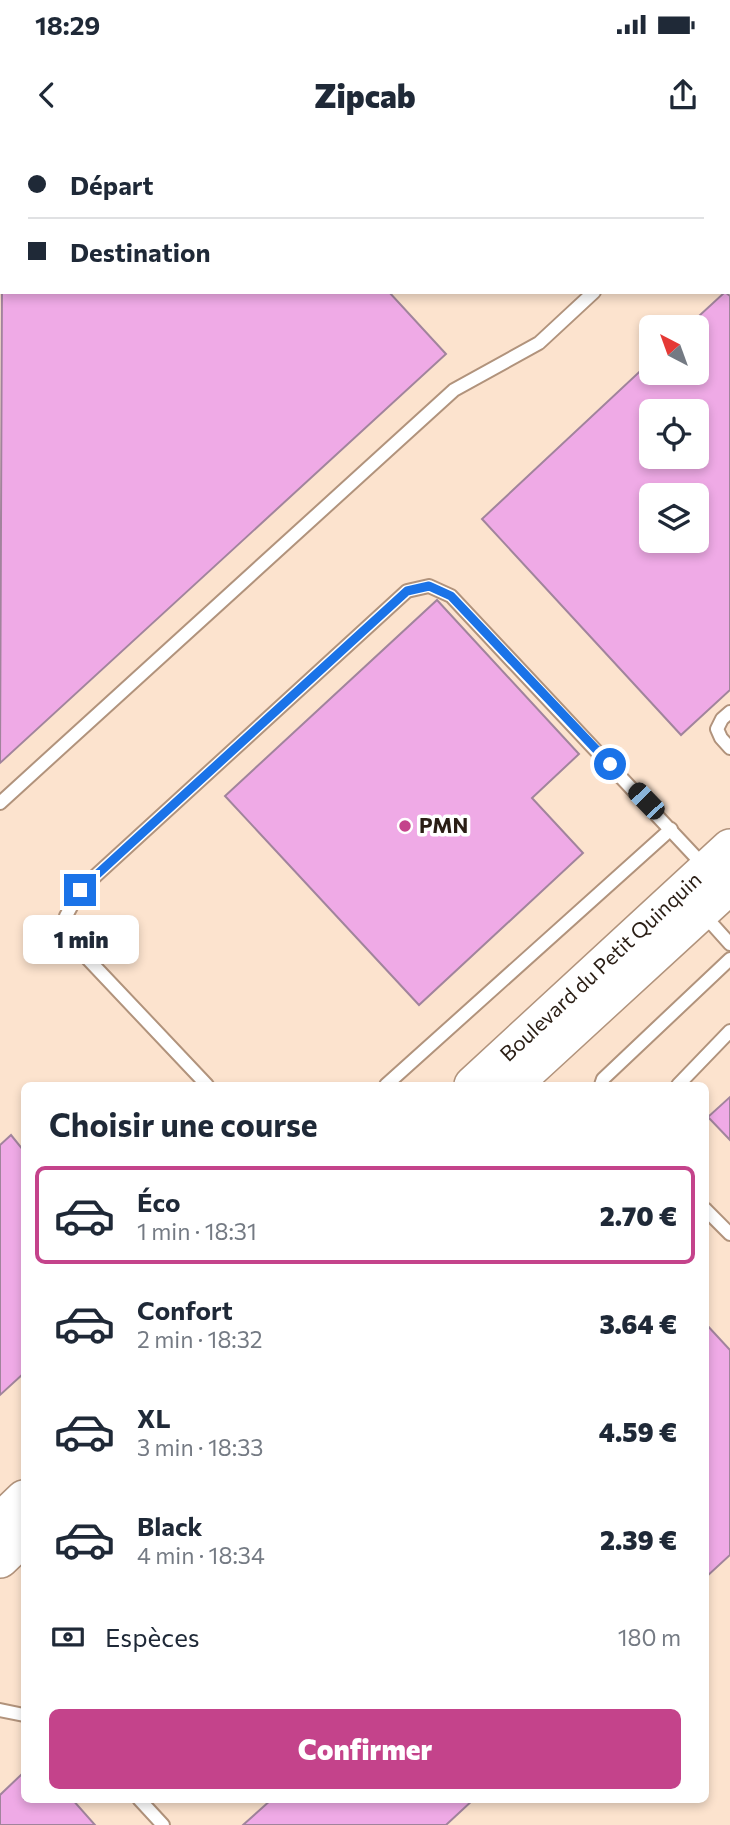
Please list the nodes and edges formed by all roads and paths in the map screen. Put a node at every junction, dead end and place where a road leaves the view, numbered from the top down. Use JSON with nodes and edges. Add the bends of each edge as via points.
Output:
{"nodes":[{"id":1,"x":592,"y":294,"type":"edge"},
{"id":2,"x":730,"y":712,"type":"edge"},
{"id":3,"x":730,"y":748,"type":"edge"},
{"id":4,"x":0,"y":803,"type":"edge"},
{"id":5,"x":671,"y":829,"type":"junction"},
{"id":6,"x":712,"y":882,"type":"edge"},
{"id":7,"x":730,"y":944,"type":"edge"},
{"id":8,"x":730,"y":958,"type":"edge"},
{"id":9,"x":730,"y":1031,"type":"edge"},
{"id":10,"x":204,"y":1082,"type":"edge"},
{"id":11,"x":389,"y":1082,"type":"edge"},
{"id":12,"x":477,"y":1082,"type":"edge"},
{"id":13,"x":515,"y":1082,"type":"edge"},
{"id":14,"x":602,"y":1082,"type":"edge"},
{"id":15,"x":681,"y":1082,"type":"edge"},
{"id":16,"x":709,"y":1213,"type":"edge"},
{"id":17,"x":730,"y":1234,"type":"edge"},
{"id":18,"x":21,"y":1502,"type":"edge"},
{"id":19,"x":0,"y":1522,"type":"edge"},
{"id":20,"x":21,"y":1539,"type":"edge"},
{"id":21,"x":0,"y":1559,"type":"edge"},
{"id":22,"x":0,"y":1710,"type":"edge"},
{"id":23,"x":21,"y":1714,"type":"edge"},
{"id":24,"x":143,"y":1803,"type":"edge"},
{"id":25,"x":163,"y":1825,"type":"edge"}],
"edges":[{"from":1,"to":4,"type":"lane","via":[[539,343],[454,390]]},
{"from":2,"to":3,"type":"lane","via":[[717,729]]},
{"from":5,"to":6,"type":"lane"},
{"from":5,"to":10,"type":"lane","via":[[451,596],[429,586],[407,591],[80,890],[66,916],[69,939]]},
{"from":5,"to":11,"type":"lane"},
{"from":6,"to":7,"type":"lane"},
{"from":6,"to":12,"type":"main road","name":"Boulevard du Petit Quinquin"},
{"from":6,"to":13,"type":"main road","name":"Boulevard du Petit Quinquin"},
{"from":8,"to":14,"type":"lane"},
{"from":9,"to":15,"type":"lane"},
{"from":16,"to":17,"type":"lane"},
{"from":18,"to":19,"type":"main road"},
{"from":20,"to":21,"type":"main road"},
{"from":22,"to":23,"type":"lane"},
{"from":24,"to":25,"type":"lane"}]}
